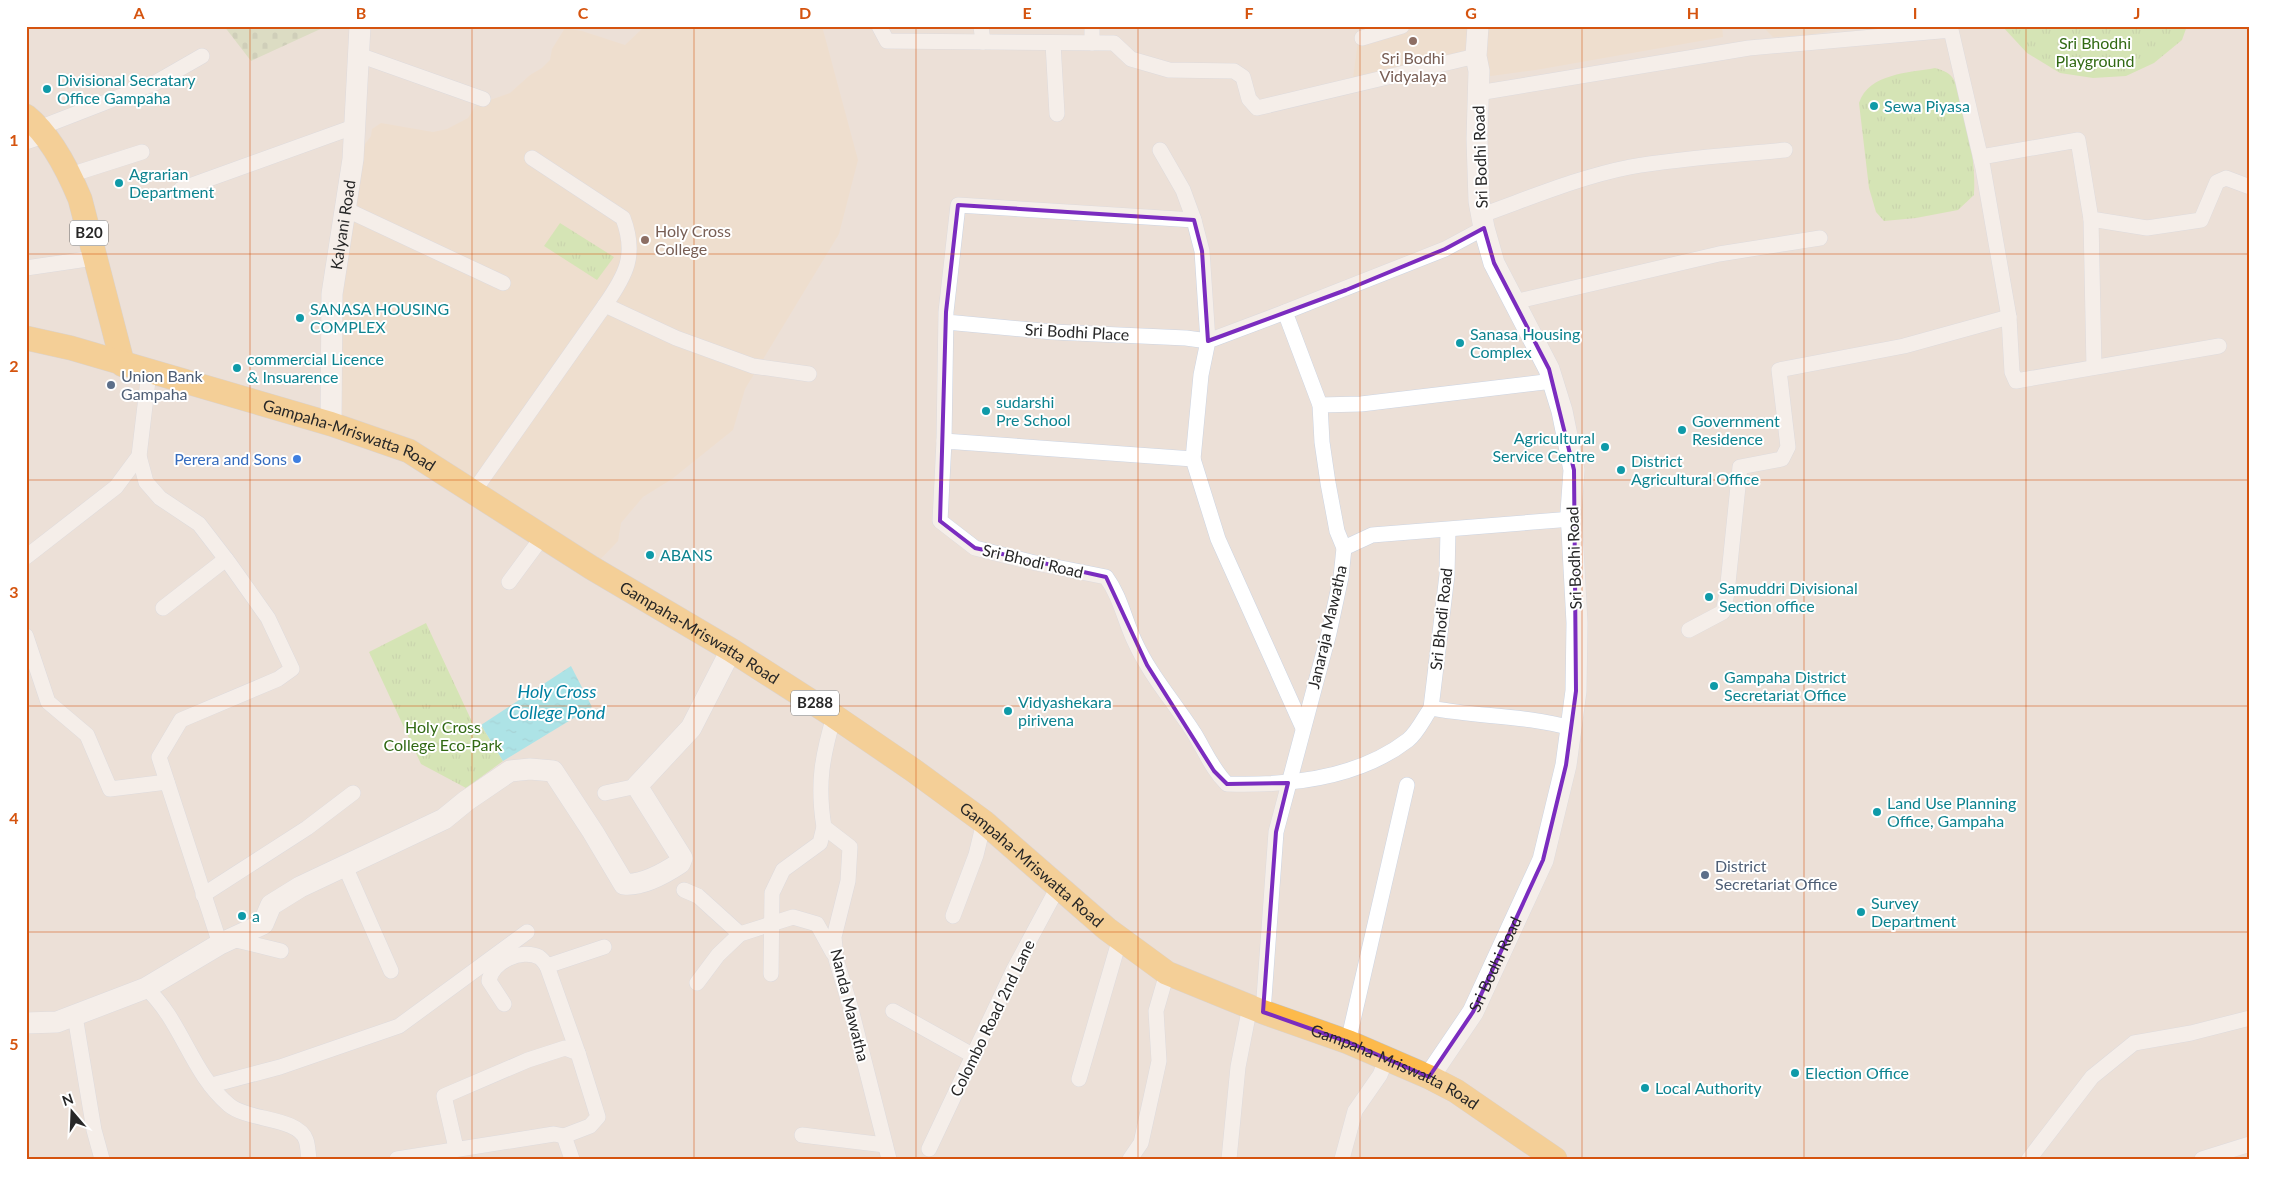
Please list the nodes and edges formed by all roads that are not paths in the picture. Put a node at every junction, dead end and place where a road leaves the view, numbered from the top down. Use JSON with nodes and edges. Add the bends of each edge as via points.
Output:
{"nodes":[{"id":1,"x":360,"y":26,"type":"edge"},
{"id":2,"x":879,"y":26,"type":"edge"},
{"id":3,"x":981,"y":26,"type":"edge"},
{"id":4,"x":1092,"y":26,"type":"edge"},
{"id":5,"x":1402,"y":26,"type":"edge"},
{"id":6,"x":1478,"y":26,"type":"edge"},
{"id":7,"x":1362,"y":38,"type":"dead end"},
{"id":8,"x":983,"y":42,"type":"junction"},
{"id":9,"x":1053,"y":43,"type":"junction"},
{"id":10,"x":1092,"y":43,"type":"junction"},
{"id":11,"x":359,"y":55,"type":"junction"},
{"id":12,"x":202,"y":56,"type":"dead end"},
{"id":13,"x":1476,"y":56,"type":"junction"},
{"id":14,"x":1478,"y":93,"type":"junction"},
{"id":15,"x":483,"y":99,"type":"dead end"},
{"id":16,"x":1057,"y":114,"type":"dead end"},
{"id":17,"x":356,"y":126,"type":"junction"},
{"id":18,"x":34,"y":130,"type":"edge"},
{"id":19,"x":1160,"y":150,"type":"dead end"},
{"id":20,"x":1785,"y":150,"type":"dead end"},
{"id":21,"x":142,"y":152,"type":"dead end"},
{"id":22,"x":1981,"y":157,"type":"junction"},
{"id":23,"x":532,"y":158,"type":"dead end"},
{"id":24,"x":70,"y":175,"type":"junction"},
{"id":25,"x":2250,"y":187,"type":"edge"},
{"id":26,"x":181,"y":189,"type":"dead end"},
{"id":27,"x":345,"y":209,"type":"junction"},
{"id":28,"x":2091,"y":219,"type":"junction"},
{"id":29,"x":1194,"y":220,"type":"junction"},
{"id":30,"x":1483,"y":222,"type":"junction"},
{"id":31,"x":1820,"y":238,"type":"dead end"},
{"id":32,"x":94,"y":258,"type":"junction"},
{"id":33,"x":26,"y":268,"type":"edge"},
{"id":34,"x":503,"y":283,"type":"dead end"},
{"id":35,"x":1514,"y":302,"type":"junction"},
{"id":36,"x":605,"y":305,"type":"junction"},
{"id":37,"x":1285,"y":312,"type":"junction"},
{"id":38,"x":2008,"y":317,"type":"junction"},
{"id":39,"x":946,"y":322,"type":"junction"},
{"id":40,"x":26,"y":338,"type":"edge"},
{"id":41,"x":1208,"y":340,"type":"junction"},
{"id":42,"x":2218,"y":346,"type":"dead end"},
{"id":43,"x":123,"y":365,"type":"junction"},
{"id":44,"x":2094,"y":367,"type":"junction"},
{"id":45,"x":149,"y":372,"type":"junction"},
{"id":46,"x":809,"y":374,"type":"dead end"},
{"id":47,"x":1553,"y":381,"type":"junction"},
{"id":48,"x":1320,"y":405,"type":"junction"},
{"id":49,"x":331,"y":424,"type":"junction"},
{"id":50,"x":944,"y":441,"type":"junction"},
{"id":51,"x":139,"y":456,"type":"junction"},
{"id":52,"x":1193,"y":459,"type":"junction"},
{"id":53,"x":474,"y":491,"type":"junction"},
{"id":54,"x":1572,"y":519,"type":"junction"},
{"id":55,"x":1448,"y":530,"type":"junction"},
{"id":56,"x":543,"y":536,"type":"junction"},
{"id":57,"x":1344,"y":548,"type":"junction"},
{"id":58,"x":26,"y":557,"type":"edge"},
{"id":59,"x":226,"y":559,"type":"junction"},
{"id":60,"x":509,"y":582,"type":"dead end"},
{"id":61,"x":163,"y":608,"type":"dead end"},
{"id":62,"x":1689,"y":630,"type":"dead end"},
{"id":63,"x":27,"y":642,"type":"edge"},
{"id":64,"x":730,"y":650,"type":"junction"},
{"id":65,"x":1431,"y":708,"type":"junction"},
{"id":66,"x":834,"y":716,"type":"junction"},
{"id":67,"x":1303,"y":728,"type":"junction"},
{"id":68,"x":1571,"y":728,"type":"junction"},
{"id":69,"x":167,"y":782,"type":"junction"},
{"id":70,"x":1288,"y":782,"type":"junction"},
{"id":71,"x":1407,"y":785,"type":"dead end"},
{"id":72,"x":637,"y":786,"type":"junction"},
{"id":73,"x":353,"y":793,"type":"dead end"},
{"id":74,"x":605,"y":793,"type":"dead end"},
{"id":75,"x":984,"y":822,"type":"junction"},
{"id":76,"x":824,"y":827,"type":"junction"},
{"id":77,"x":344,"y":864,"type":"junction"},
{"id":78,"x":1058,"y":887,"type":"junction"},
{"id":79,"x":684,"y":890,"type":"dead end"},
{"id":80,"x":203,"y":895,"type":"junction"},
{"id":81,"x":953,"y":916,"type":"dead end"},
{"id":82,"x":772,"y":924,"type":"junction"},
{"id":83,"x":526,"y":932,"type":"dead end"},
{"id":84,"x":740,"y":934,"type":"junction"},
{"id":85,"x":1120,"y":938,"type":"junction"},
{"id":86,"x":226,"y":942,"type":"junction"},
{"id":87,"x":604,"y":947,"type":"dead end"},
{"id":88,"x":280,"y":951,"type":"dead end"},
{"id":89,"x":836,"y":959,"type":"junction"},
{"id":90,"x":547,"y":966,"type":"junction"},
{"id":91,"x":391,"y":971,"type":"dead end"},
{"id":92,"x":1166,"y":973,"type":"junction"},
{"id":93,"x":772,"y":974,"type":"dead end"},
{"id":94,"x":696,"y":984,"type":"dead end"},
{"id":95,"x":146,"y":988,"type":"junction"},
{"id":96,"x":504,"y":1004,"type":"dead end"},
{"id":97,"x":1256,"y":1009,"type":"junction"},
{"id":98,"x":892,"y":1011,"type":"dead end"},
{"id":99,"x":75,"y":1016,"type":"junction"},
{"id":100,"x":2250,"y":1018,"type":"edge"},
{"id":101,"x":26,"y":1023,"type":"edge"},
{"id":102,"x":1348,"y":1042,"type":"junction"},
{"id":103,"x":578,"y":1053,"type":"junction"},
{"id":104,"x":974,"y":1056,"type":"junction"},
{"id":105,"x":1387,"y":1058,"type":"junction"},
{"id":106,"x":1429,"y":1077,"type":"junction"},
{"id":107,"x":1080,"y":1079,"type":"dead end"},
{"id":108,"x":212,"y":1085,"type":"junction"},
{"id":109,"x":802,"y":1135,"type":"dead end"},
{"id":110,"x":564,"y":1136,"type":"junction"},
{"id":111,"x":2250,"y":1144,"type":"edge"},
{"id":112,"x":456,"y":1148,"type":"junction"},
{"id":113,"x":929,"y":1149,"type":"dead end"},
{"id":114,"x":887,"y":1152,"type":"edge"},
{"id":115,"x":102,"y":1159,"type":"edge"},
{"id":116,"x":309,"y":1159,"type":"edge"},
{"id":117,"x":397,"y":1159,"type":"edge"},
{"id":118,"x":572,"y":1159,"type":"edge"},
{"id":119,"x":1130,"y":1159,"type":"edge"},
{"id":120,"x":1229,"y":1159,"type":"edge"},
{"id":121,"x":1342,"y":1159,"type":"edge"},
{"id":122,"x":1555,"y":1159,"type":"edge"},
{"id":123,"x":2029,"y":1159,"type":"edge"},
{"id":124,"x":2202,"y":1159,"type":"edge"}],
"edges":[{"from":1,"to":11,"type":"street","name":"Kalyani Road"},
{"from":2,"to":8,"type":"street","via":[[887,40]]},
{"from":3,"to":8,"type":"street"},
{"from":4,"to":10,"type":"street"},
{"from":5,"to":7,"type":"street"},
{"from":6,"to":13,"type":"street","name":"Sri Bodhi Road"},
{"from":8,"to":9,"type":"street"},
{"from":9,"to":10,"type":"street"},
{"from":9,"to":16,"type":"street"},
{"from":10,"to":13,"type":"street","via":[[1114,43],[1131,58],[1169,70],[1234,71],[1243,77],[1249,100],[1257,108]]},
{"from":11,"to":15,"type":"street"},
{"from":11,"to":17,"type":"street","name":"Kalyani Road"},
{"from":12,"to":18,"type":"street","via":[[155,83]]},
{"from":13,"to":14,"type":"street","name":"Sri Bodhi Road"},
{"from":14,"to":22,"type":"street","via":[[1749,48],[1952,30]]},
{"from":14,"to":30,"type":"street","name":"Sri Bodhi Road","via":[[1476,139]]},
{"from":17,"to":26,"type":"street"},
{"from":17,"to":27,"type":"street","name":"Kalyani Road"},
{"from":18,"to":24,"type":"main road","number":"B20"},
{"from":19,"to":29,"type":"street","via":[[1183,190]]},
{"from":20,"to":30,"type":"street","via":[[1630,168],[1579,181]]},
{"from":21,"to":24,"type":"street"},
{"from":22,"to":28,"type":"street","via":[[2078,140]]},
{"from":22,"to":38,"type":"street"},
{"from":23,"to":36,"type":"street","via":[[623,218],[630,259],[622,280]]},
{"from":24,"to":32,"type":"main road","number":"B20","via":[[80,199]]},
{"from":25,"to":28,"type":"street","via":[[2226,178],[2217,182],[2201,220],[2147,228]]},
{"from":27,"to":34,"type":"street"},
{"from":27,"to":49,"type":"street","name":"Kalyani Road","via":[[332,294]]},
{"from":28,"to":44,"type":"street"},
{"from":29,"to":39,"type":"street","via":[[958,205]]},
{"from":29,"to":41,"type":"street","via":[[1202,251]]},
{"from":30,"to":35,"type":"street","name":"Sri Bodhi Road","via":[[1494,263]]},
{"from":30,"to":37,"type":"street","via":[[1444,249]]},
{"from":31,"to":35,"type":"street","via":[[1719,254]]},
{"from":32,"to":33,"type":"street"},
{"from":32,"to":43,"type":"main road","number":"B20"},
{"from":35,"to":47,"type":"street","name":"Sri Bodhi Road"},
{"from":36,"to":46,"type":"street","via":[[676,338],[753,366]]},
{"from":36,"to":53,"type":"street"},
{"from":37,"to":41,"type":"street"},
{"from":37,"to":48,"type":"street","name":"Janaraja Mawatha"},
{"from":38,"to":44,"type":"street","via":[[2012,372],[2016,381]]},
{"from":38,"to":62,"type":"street","via":[[1904,346],[1779,370],[1788,447],[1782,459],[1740,467],[1727,593],[1722,612]]},
{"from":39,"to":41,"type":"street","name":"Sri Bodhi Place","via":[[1053,332]]},
{"from":39,"to":50,"type":"street"},
{"from":40,"to":43,"type":"main road","name":"Gampaha-Mriswatta Road","number":"B288"},
{"from":41,"to":52,"type":"street","via":[[1201,375]]},
{"from":42,"to":44,"type":"street"},
{"from":43,"to":45,"type":"main road","name":"Gampaha-Mriswatta Road","number":"B288"},
{"from":45,"to":49,"type":"main road","name":"Gampaha-Mriswatta Road","number":"B288"},
{"from":45,"to":51,"type":"street"},
{"from":47,"to":48,"type":"street","via":[[1361,404]]},
{"from":47,"to":54,"type":"street","name":"Sri Bodhi Road","via":[[1574,470]]},
{"from":48,"to":57,"type":"street","name":"Janaraja Mawatha","via":[[1328,483],[1337,531]]},
{"from":49,"to":53,"type":"main road","name":"Gampaha-Mriswatta Road","number":"B288","via":[[409,451]]},
{"from":50,"to":52,"type":"street"},
{"from":50,"to":70,"type":"street","name":"Sri Bhodi Road","via":[[940,521],[975,548],[1106,577],[1115,589],[1147,665],[1194,734],[1214,771],[1228,784]]},
{"from":51,"to":58,"type":"street","via":[[116,487]]},
{"from":51,"to":59,"type":"street","via":[[146,482],[160,498],[199,524]]},
{"from":52,"to":67,"type":"street","via":[[1218,539]]},
{"from":53,"to":56,"type":"main road","name":"Gampaha-Mriswatta Road","number":"B288"},
{"from":54,"to":55,"type":"street"},
{"from":54,"to":68,"type":"street","name":"Sri Bodhi Road","via":[[1577,623],[1576,691]]},
{"from":55,"to":57,"type":"street","via":[[1372,535]]},
{"from":55,"to":65,"type":"street","name":"Sri Bhodi Road","via":[[1447,575]]},
{"from":56,"to":60,"type":"street"},
{"from":56,"to":64,"type":"main road","name":"Gampaha-Mriswatta Road","number":"B288"},
{"from":57,"to":67,"type":"street","name":"Janaraja Mawatha","via":[[1331,624]]},
{"from":59,"to":61,"type":"street"},
{"from":59,"to":69,"type":"street","via":[[268,618],[292,670],[181,720],[159,757]]},
{"from":63,"to":69,"type":"street","via":[[48,702],[87,735],[110,789]]},
{"from":64,"to":66,"type":"main road","name":"Gampaha-Mriswatta Road","number":"B288"},
{"from":64,"to":72,"type":"street","via":[[691,728]]},
{"from":65,"to":68,"type":"street","via":[[1546,721]]},
{"from":65,"to":70,"type":"street","name":"Sri Bhodi Road","via":[[1410,738],[1385,755],[1335,774]]},
{"from":66,"to":75,"type":"main road","name":"Gampaha-Mriswatta Road","number":"B288"},
{"from":66,"to":76,"type":"street","via":[[819,780]]},
{"from":67,"to":70,"type":"street","name":"Janaraja Mawatha"},
{"from":68,"to":106,"type":"street","name":"Sri Bodhi Road","via":[[1566,765],[1543,860],[1472,1012]]},
{"from":69,"to":80,"type":"street"},
{"from":70,"to":97,"type":"street","name":"Janaraja Mawatha","via":[[1276,832]]},
{"from":71,"to":102,"type":"street"},
{"from":72,"to":74,"type":"street"},
{"from":72,"to":77,"type":"street","via":[[682,858],[669,871],[643,882],[624,884],[553,771],[530,768],[510,771],[444,819]]},
{"from":73,"to":80,"type":"street","via":[[307,828]]},
{"from":75,"to":78,"type":"main road","name":"Gampaha-Mriswatta Road","number":"B288"},
{"from":75,"to":81,"type":"street","via":[[976,855]]},
{"from":76,"to":82,"type":"street","via":[[820,843],[783,870],[772,893]]},
{"from":76,"to":89,"type":"street","name":"Nanda Mawatha","via":[[850,847],[848,880],[834,937]]},
{"from":77,"to":86,"type":"street","via":[[271,905],[263,924]]},
{"from":77,"to":91,"type":"street"},
{"from":78,"to":85,"type":"main road","name":"Gampaha-Mriswatta Road","number":"B288"},
{"from":78,"to":104,"type":"street","name":"Colombo Road 2nd Lane","via":[[1014,969]]},
{"from":79,"to":84,"type":"street","via":[[698,896]]},
{"from":80,"to":86,"type":"street"},
{"from":82,"to":84,"type":"street"},
{"from":82,"to":89,"type":"street","via":[[793,917],[817,924]]},
{"from":82,"to":93,"type":"street"},
{"from":83,"to":108,"type":"street","via":[[399,1026],[280,1067]]},
{"from":84,"to":94,"type":"street","via":[[718,955]]},
{"from":85,"to":92,"type":"main road","name":"Gampaha-Mriswatta Road","number":"B288"},
{"from":85,"to":107,"type":"street"},
{"from":86,"to":88,"type":"street"},
{"from":86,"to":95,"type":"street"},
{"from":87,"to":90,"type":"street"},
{"from":89,"to":114,"type":"street","name":"Nanda Mawatha"},
{"from":90,"to":96,"type":"street","via":[[539,958],[526,956],[501,961],[493,968],[489,981]]},
{"from":90,"to":103,"type":"street"},
{"from":92,"to":97,"type":"main road","name":"Gampaha-Mriswatta Road","number":"B288"},
{"from":92,"to":119,"type":"street","via":[[1156,1011],[1159,1060],[1140,1143]]},
{"from":95,"to":99,"type":"street"},
{"from":95,"to":108,"type":"street","via":[[161,1002],[198,1067]]},
{"from":97,"to":102,"type":"main road","name":"Gampaha-Mriswatta Road","number":"B288"},
{"from":97,"to":120,"type":"street","name":"Janaraja Mawatha","via":[[1238,1067]]},
{"from":98,"to":104,"type":"street"},
{"from":99,"to":101,"type":"street","via":[[57,1022]]},
{"from":99,"to":115,"type":"street"},
{"from":100,"to":123,"type":"street","via":[[2134,1043],[2092,1077]]},
{"from":102,"to":105,"type":"main road","name":"Gampaha-Mriswatta Road","number":"B288"},
{"from":103,"to":110,"type":"street","via":[[598,1117],[590,1126]]},
{"from":103,"to":112,"type":"street","via":[[566,1048],[528,1060],[444,1096]]},
{"from":104,"to":113,"type":"street","name":"Colombo Road 2nd Lane"},
{"from":105,"to":106,"type":"main road","name":"Gampaha-Mriswatta Road","number":"B288"},
{"from":105,"to":121,"type":"street","via":[[1380,1075],[1355,1111]]},
{"from":106,"to":122,"type":"main road","name":"Gampaha-Mriswatta Road","number":"B288","via":[[1456,1091]]},
{"from":108,"to":116,"type":"street","via":[[230,1106],[254,1117],[294,1126],[306,1139]]},
{"from":109,"to":114,"type":"street"},
{"from":110,"to":112,"type":"street","via":[[554,1134]]},
{"from":110,"to":118,"type":"street"},
{"from":111,"to":124,"type":"street"},
{"from":112,"to":117,"type":"street"}]}
